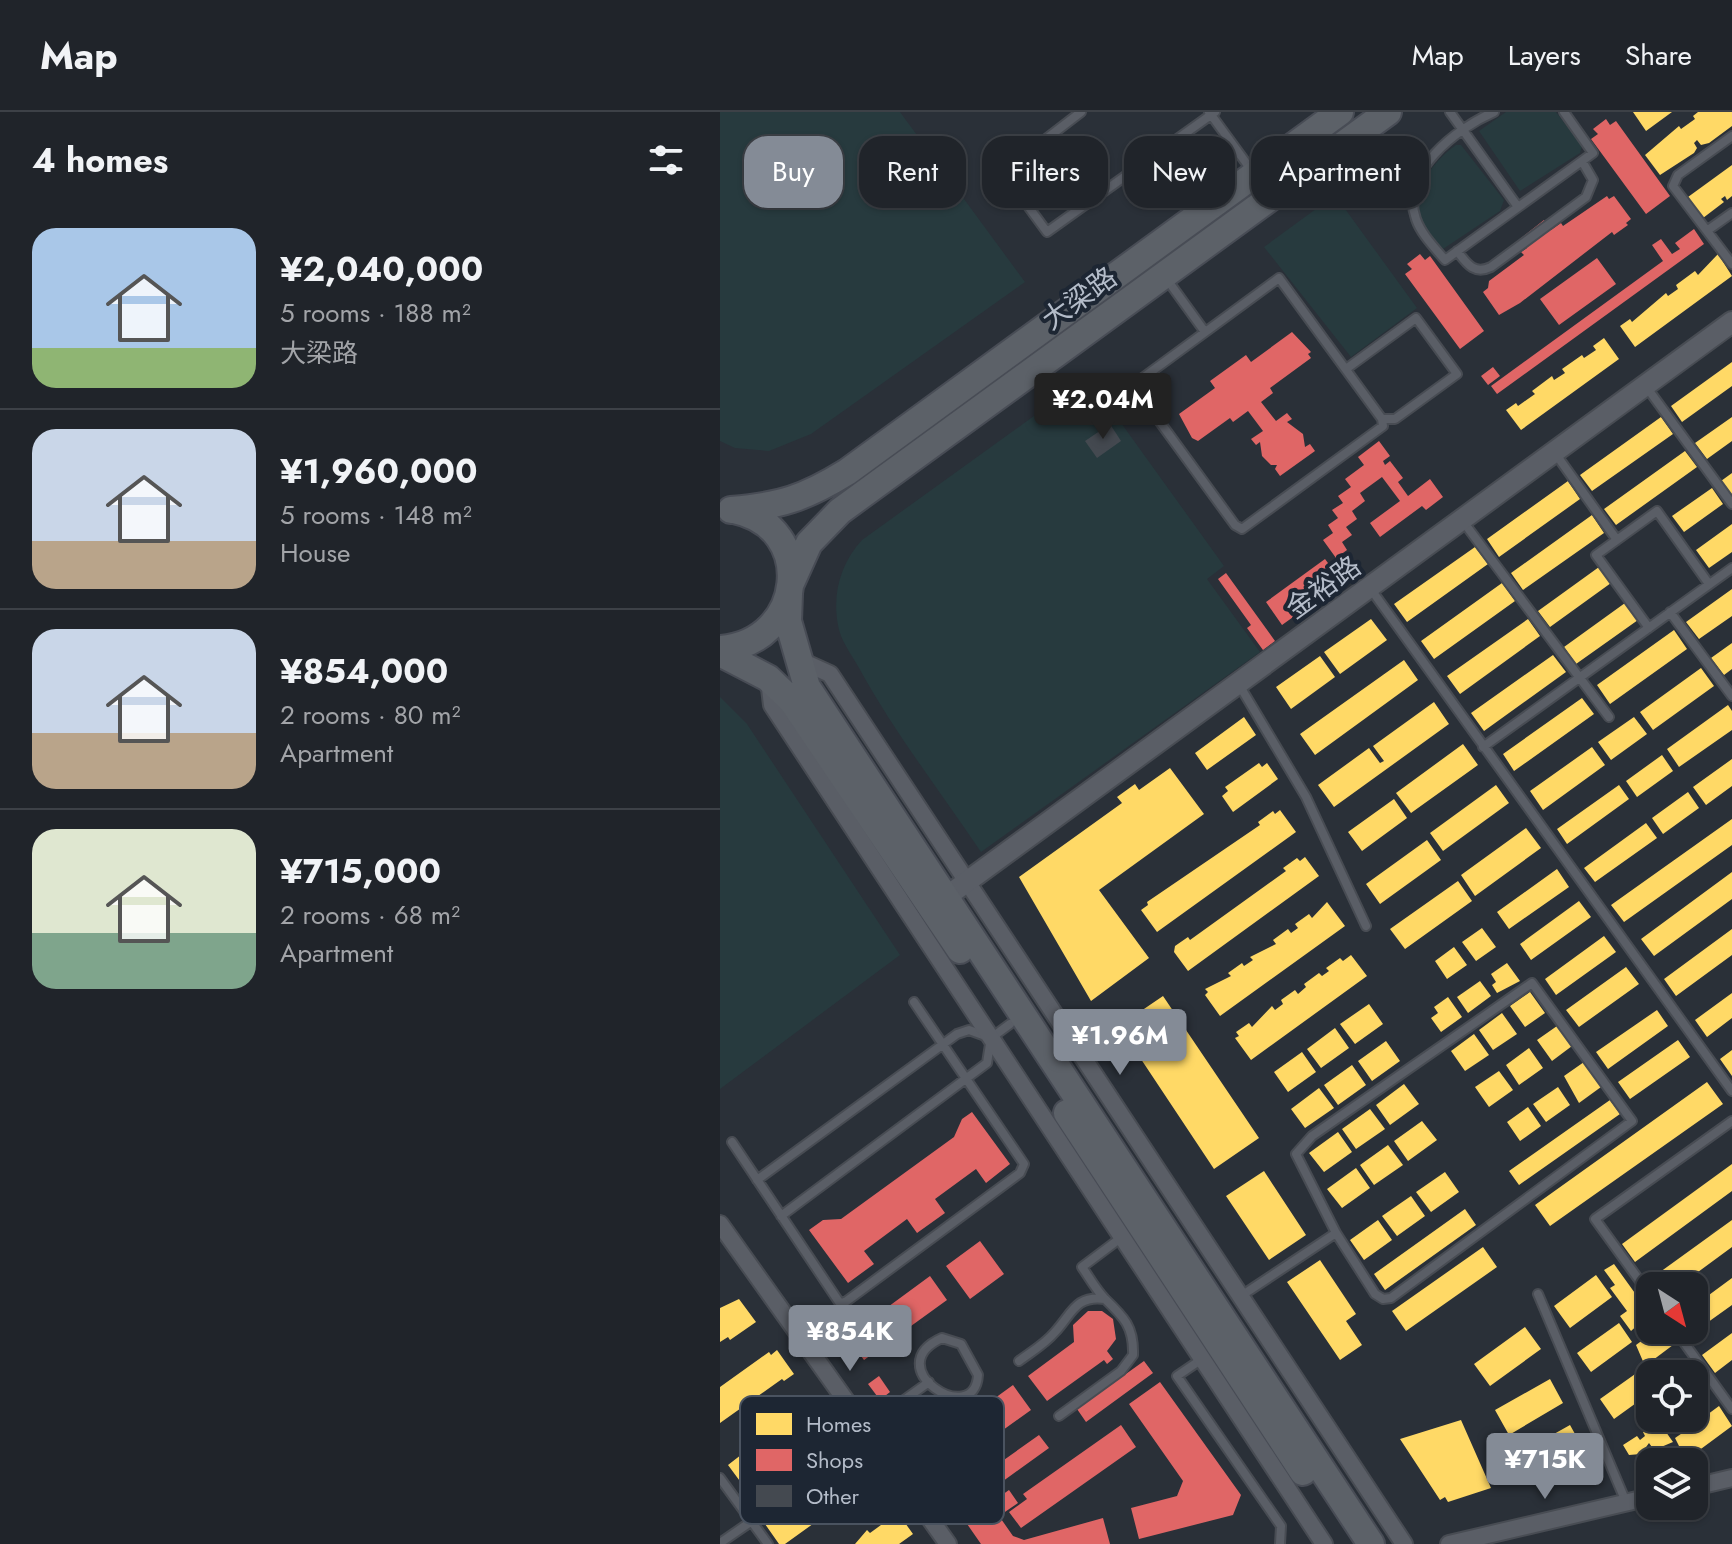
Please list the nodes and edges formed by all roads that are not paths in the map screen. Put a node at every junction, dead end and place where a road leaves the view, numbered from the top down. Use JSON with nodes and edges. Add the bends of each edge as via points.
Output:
{"nodes":[{"id":1,"x":1081,"y":112,"type":"edge"},
{"id":2,"x":1340,"y":112,"type":"edge"},
{"id":3,"x":1388,"y":112,"type":"edge"},
{"id":4,"x":1450,"y":112,"type":"edge"},
{"id":5,"x":1494,"y":112,"type":"edge"},
{"id":6,"x":1564,"y":112,"type":"edge"},
{"id":7,"x":1211,"y":113,"type":"edge"},
{"id":8,"x":1464,"y":130,"type":"junction"},
{"id":9,"x":1307,"y":136,"type":"edge"},
{"id":10,"x":1732,"y":136,"type":"edge"},
{"id":11,"x":1582,"y":161,"type":"junction"},
{"id":12,"x":1251,"y":168,"type":"edge"},
{"id":13,"x":1251,"y":177,"type":"edge"},
{"id":14,"x":1518,"y":207,"type":"junction"},
{"id":15,"x":1732,"y":213,"type":"edge"},
{"id":16,"x":1708,"y":230,"type":"junction"},
{"id":17,"x":1457,"y":251,"type":"junction"},
{"id":18,"x":1732,"y":264,"type":"edge"},
{"id":19,"x":1164,"y":276,"type":"junction"},
{"id":20,"x":1732,"y":322,"type":"edge"},
{"id":21,"x":1205,"y":332,"type":"junction"},
{"id":22,"x":1040,"y":366,"type":"junction"},
{"id":23,"x":1346,"y":369,"type":"junction"},
{"id":24,"x":1645,"y":385,"type":"junction"},
{"id":25,"x":1071,"y":410,"type":"dead end"},
{"id":26,"x":1382,"y":419,"type":"junction"},
{"id":27,"x":1554,"y":452,"type":"junction"},
{"id":28,"x":1732,"y":504,"type":"edge"},
{"id":29,"x":725,"y":509,"type":"edge"},
{"id":30,"x":1462,"y":520,"type":"junction"},
{"id":31,"x":1617,"y":540,"type":"junction"},
{"id":32,"x":1732,"y":568,"type":"edge"},
{"id":33,"x":1709,"y":584,"type":"junction"},
{"id":34,"x":1370,"y":587,"type":"junction"},
{"id":35,"x":790,"y":589,"type":"junction"},
{"id":36,"x":1670,"y":612,"type":"junction"},
{"id":37,"x":1649,"y":628,"type":"junction"},
{"id":38,"x":720,"y":651,"type":"edge"},
{"id":39,"x":1580,"y":677,"type":"junction"},
{"id":40,"x":1238,"y":683,"type":"junction"},
{"id":41,"x":1732,"y":696,"type":"edge"},
{"id":42,"x":1609,"y":717,"type":"dead end"},
{"id":43,"x":1483,"y":747,"type":"junction"},
{"id":44,"x":956,"y":890,"type":"junction"},
{"id":45,"x":1366,"y":926,"type":"dead end"},
{"id":46,"x":914,"y":1002,"type":"dead end"},
{"id":47,"x":1001,"y":1031,"type":"junction"},
{"id":48,"x":943,"y":1044,"type":"junction"},
{"id":49,"x":967,"y":1080,"type":"junction"},
{"id":50,"x":1732,"y":1091,"type":"edge"},
{"id":51,"x":1732,"y":1121,"type":"edge"},
{"id":52,"x":732,"y":1142,"type":"dead end"},
{"id":53,"x":757,"y":1180,"type":"junction"},
{"id":54,"x":781,"y":1216,"type":"junction"},
{"id":55,"x":720,"y":1224,"type":"edge"},
{"id":56,"x":1336,"y":1233,"type":"junction"},
{"id":57,"x":1123,"y":1236,"type":"junction"},
{"id":58,"x":1636,"y":1276,"type":"edge"},
{"id":59,"x":1538,"y":1294,"type":"dead end"},
{"id":60,"x":1241,"y":1296,"type":"junction"},
{"id":61,"x":1105,"y":1299,"type":"junction"},
{"id":62,"x":1685,"y":1344,"type":"edge"},
{"id":63,"x":1202,"y":1358,"type":"junction"},
{"id":64,"x":1019,"y":1361,"type":"dead end"},
{"id":65,"x":929,"y":1382,"type":"junction"},
{"id":66,"x":842,"y":1396,"type":"edge"},
{"id":67,"x":910,"y":1396,"type":"edge"},
{"id":68,"x":944,"y":1396,"type":"edge"},
{"id":69,"x":956,"y":1396,"type":"edge"},
{"id":70,"x":1732,"y":1409,"type":"edge"},
{"id":71,"x":1059,"y":1416,"type":"dead end"},
{"id":72,"x":720,"y":1478,"type":"edge"},
{"id":73,"x":1732,"y":1478,"type":"edge"},
{"id":74,"x":1708,"y":1484,"type":"edge"},
{"id":75,"x":1636,"y":1500,"type":"edge"},
{"id":76,"x":1626,"y":1503,"type":"junction"},
{"id":77,"x":740,"y":1505,"type":"edge"},
{"id":78,"x":748,"y":1524,"type":"edge"},
{"id":79,"x":754,"y":1524,"type":"edge"},
{"id":80,"x":934,"y":1524,"type":"edge"},
{"id":81,"x":720,"y":1543,"type":"edge"},
{"id":82,"x":768,"y":1544,"type":"edge"},
{"id":83,"x":948,"y":1544,"type":"edge"},
{"id":84,"x":1280,"y":1544,"type":"edge"},
{"id":85,"x":1324,"y":1544,"type":"edge"},
{"id":86,"x":1350,"y":1544,"type":"edge"},
{"id":87,"x":1371,"y":1544,"type":"edge"},
{"id":88,"x":1404,"y":1544,"type":"edge"},
{"id":89,"x":1449,"y":1544,"type":"edge"}],
"edges":[{"from":1,"to":7,"type":"lane","via":[[1003,172],[1047,232]]},
{"from":2,"to":9,"type":"main road","name":"大梁路"},
{"from":3,"to":19,"type":"main road","name":"大梁路"},
{"from":4,"to":8,"type":"lane"},
{"from":5,"to":8,"type":"lane"},
{"from":6,"to":11,"type":"lane","via":[[1593,153]]},
{"from":7,"to":12,"type":"lane"},
{"from":8,"to":14,"type":"lane"},
{"from":8,"to":17,"type":"lane","via":[[1431,159],[1413,197],[1416,222],[1445,260]]},
{"from":10,"to":16,"type":"lane","via":[[1674,180],[1675,191]]},
{"from":11,"to":14,"type":"lane"},
{"from":11,"to":17,"type":"lane","via":[[1593,180],[1586,197],[1504,258],[1479,271]]},
{"from":13,"to":29,"type":"main road","name":"大梁路","via":[[819,490],[784,504]]},
{"from":14,"to":17,"type":"lane"},
{"from":15,"to":16,"type":"lane"},
{"from":16,"to":18,"type":"lane"},
{"from":19,"to":21,"type":"lane"},
{"from":19,"to":22,"type":"main road","name":"大梁路"},
{"from":20,"to":24,"type":"street","name":"金裕路"},
{"from":21,"to":23,"type":"lane","via":[[1279,278]]},
{"from":21,"to":26,"type":"lane","via":[[1133,385],[1242,529],[1380,432]]},
{"from":22,"to":25,"type":"lane"},
{"from":22,"to":35,"type":"main road","name":"大梁路","via":[[823,525],[809,543]]},
{"from":23,"to":26,"type":"lane"},
{"from":23,"to":26,"type":"lane","via":[[1416,318],[1457,374],[1395,419]]},
{"from":24,"to":27,"type":"street","name":"金裕路"},
{"from":24,"to":28,"type":"lane"},
{"from":27,"to":30,"type":"street","name":"金裕路"},
{"from":27,"to":31,"type":"lane"},
{"from":29,"to":35,"type":"main road","via":[[761,521],[778,538],[788,559]]},
{"from":30,"to":34,"type":"street","name":"金裕路"},
{"from":30,"to":39,"type":"lane"},
{"from":31,"to":33,"type":"lane","via":[[1657,511]]},
{"from":31,"to":37,"type":"lane","via":[[1596,555]]},
{"from":32,"to":33,"type":"lane"},
{"from":33,"to":36,"type":"lane"},
{"from":34,"to":40,"type":"street","name":"金裕路"},
{"from":34,"to":43,"type":"lane"},
{"from":35,"to":38,"type":"main road","name":"大梁路","via":[[780,616],[764,634]]},
{"from":35,"to":44,"type":"main road","via":[[788,621],[807,687]]},
{"from":36,"to":37,"type":"lane"},
{"from":36,"to":41,"type":"lane"},
{"from":37,"to":39,"type":"lane"},
{"from":38,"to":47,"type":"main road","via":[[768,678],[801,714]]},
{"from":39,"to":42,"type":"lane"},
{"from":39,"to":43,"type":"lane"},
{"from":40,"to":44,"type":"street","name":"金裕路"},
{"from":40,"to":45,"type":"lane","via":[[1306,797]]},
{"from":43,"to":50,"type":"lane"},
{"from":44,"to":60,"type":"street"},
{"from":44,"to":87,"type":"main road"},
{"from":46,"to":48,"type":"lane"},
{"from":47,"to":48,"type":"lane","via":[[969,1030]]},
{"from":47,"to":49,"type":"lane","via":[[987,1063]]},
{"from":47,"to":57,"type":"street"},
{"from":47,"to":86,"type":"main road","via":[[1136,1222]]},
{"from":48,"to":49,"type":"lane"},
{"from":48,"to":53,"type":"lane"},
{"from":49,"to":54,"type":"lane"},
{"from":49,"to":54,"type":"lane","via":[[1024,1164],[1020,1173],[857,1293],[839,1302]]},
{"from":51,"to":58,"type":"lane","via":[[1595,1219]]},
{"from":52,"to":53,"type":"lane"},
{"from":53,"to":54,"type":"lane"},
{"from":55,"to":66,"type":"street"},
{"from":56,"to":56,"type":"lane","via":[[1296,1158],[1302,1146],[1532,983],[1632,1121],[1391,1298],[1375,1294]]},
{"from":56,"to":60,"type":"lane"},
{"from":57,"to":61,"type":"lane","via":[[1082,1267]]},
{"from":57,"to":63,"type":"street"},
{"from":59,"to":76,"type":"lane"},
{"from":60,"to":88,"type":"street"},
{"from":61,"to":64,"type":"lane","via":[[1083,1300],[1070,1309],[1048,1340]]},
{"from":61,"to":71,"type":"lane","via":[[1130,1326],[1133,1355],[1121,1371]]},
{"from":62,"to":70,"type":"lane"},
{"from":63,"to":84,"type":"lane","via":[[1177,1376],[1281,1526]]},
{"from":63,"to":85,"type":"street"},
{"from":65,"to":67,"type":"lane"},
{"from":65,"to":68,"type":"lane"},
{"from":65,"to":69,"type":"lane","via":[[919,1362],[930,1343],[942,1338],[961,1344],[978,1375],[970,1392]]},
{"from":72,"to":77,"type":"lane"},
{"from":73,"to":74,"type":"street"},
{"from":75,"to":76,"type":"street"},
{"from":76,"to":89,"type":"street"},
{"from":78,"to":81,"type":"lane"},
{"from":79,"to":82,"type":"lane"},
{"from":80,"to":83,"type":"street"}]}
